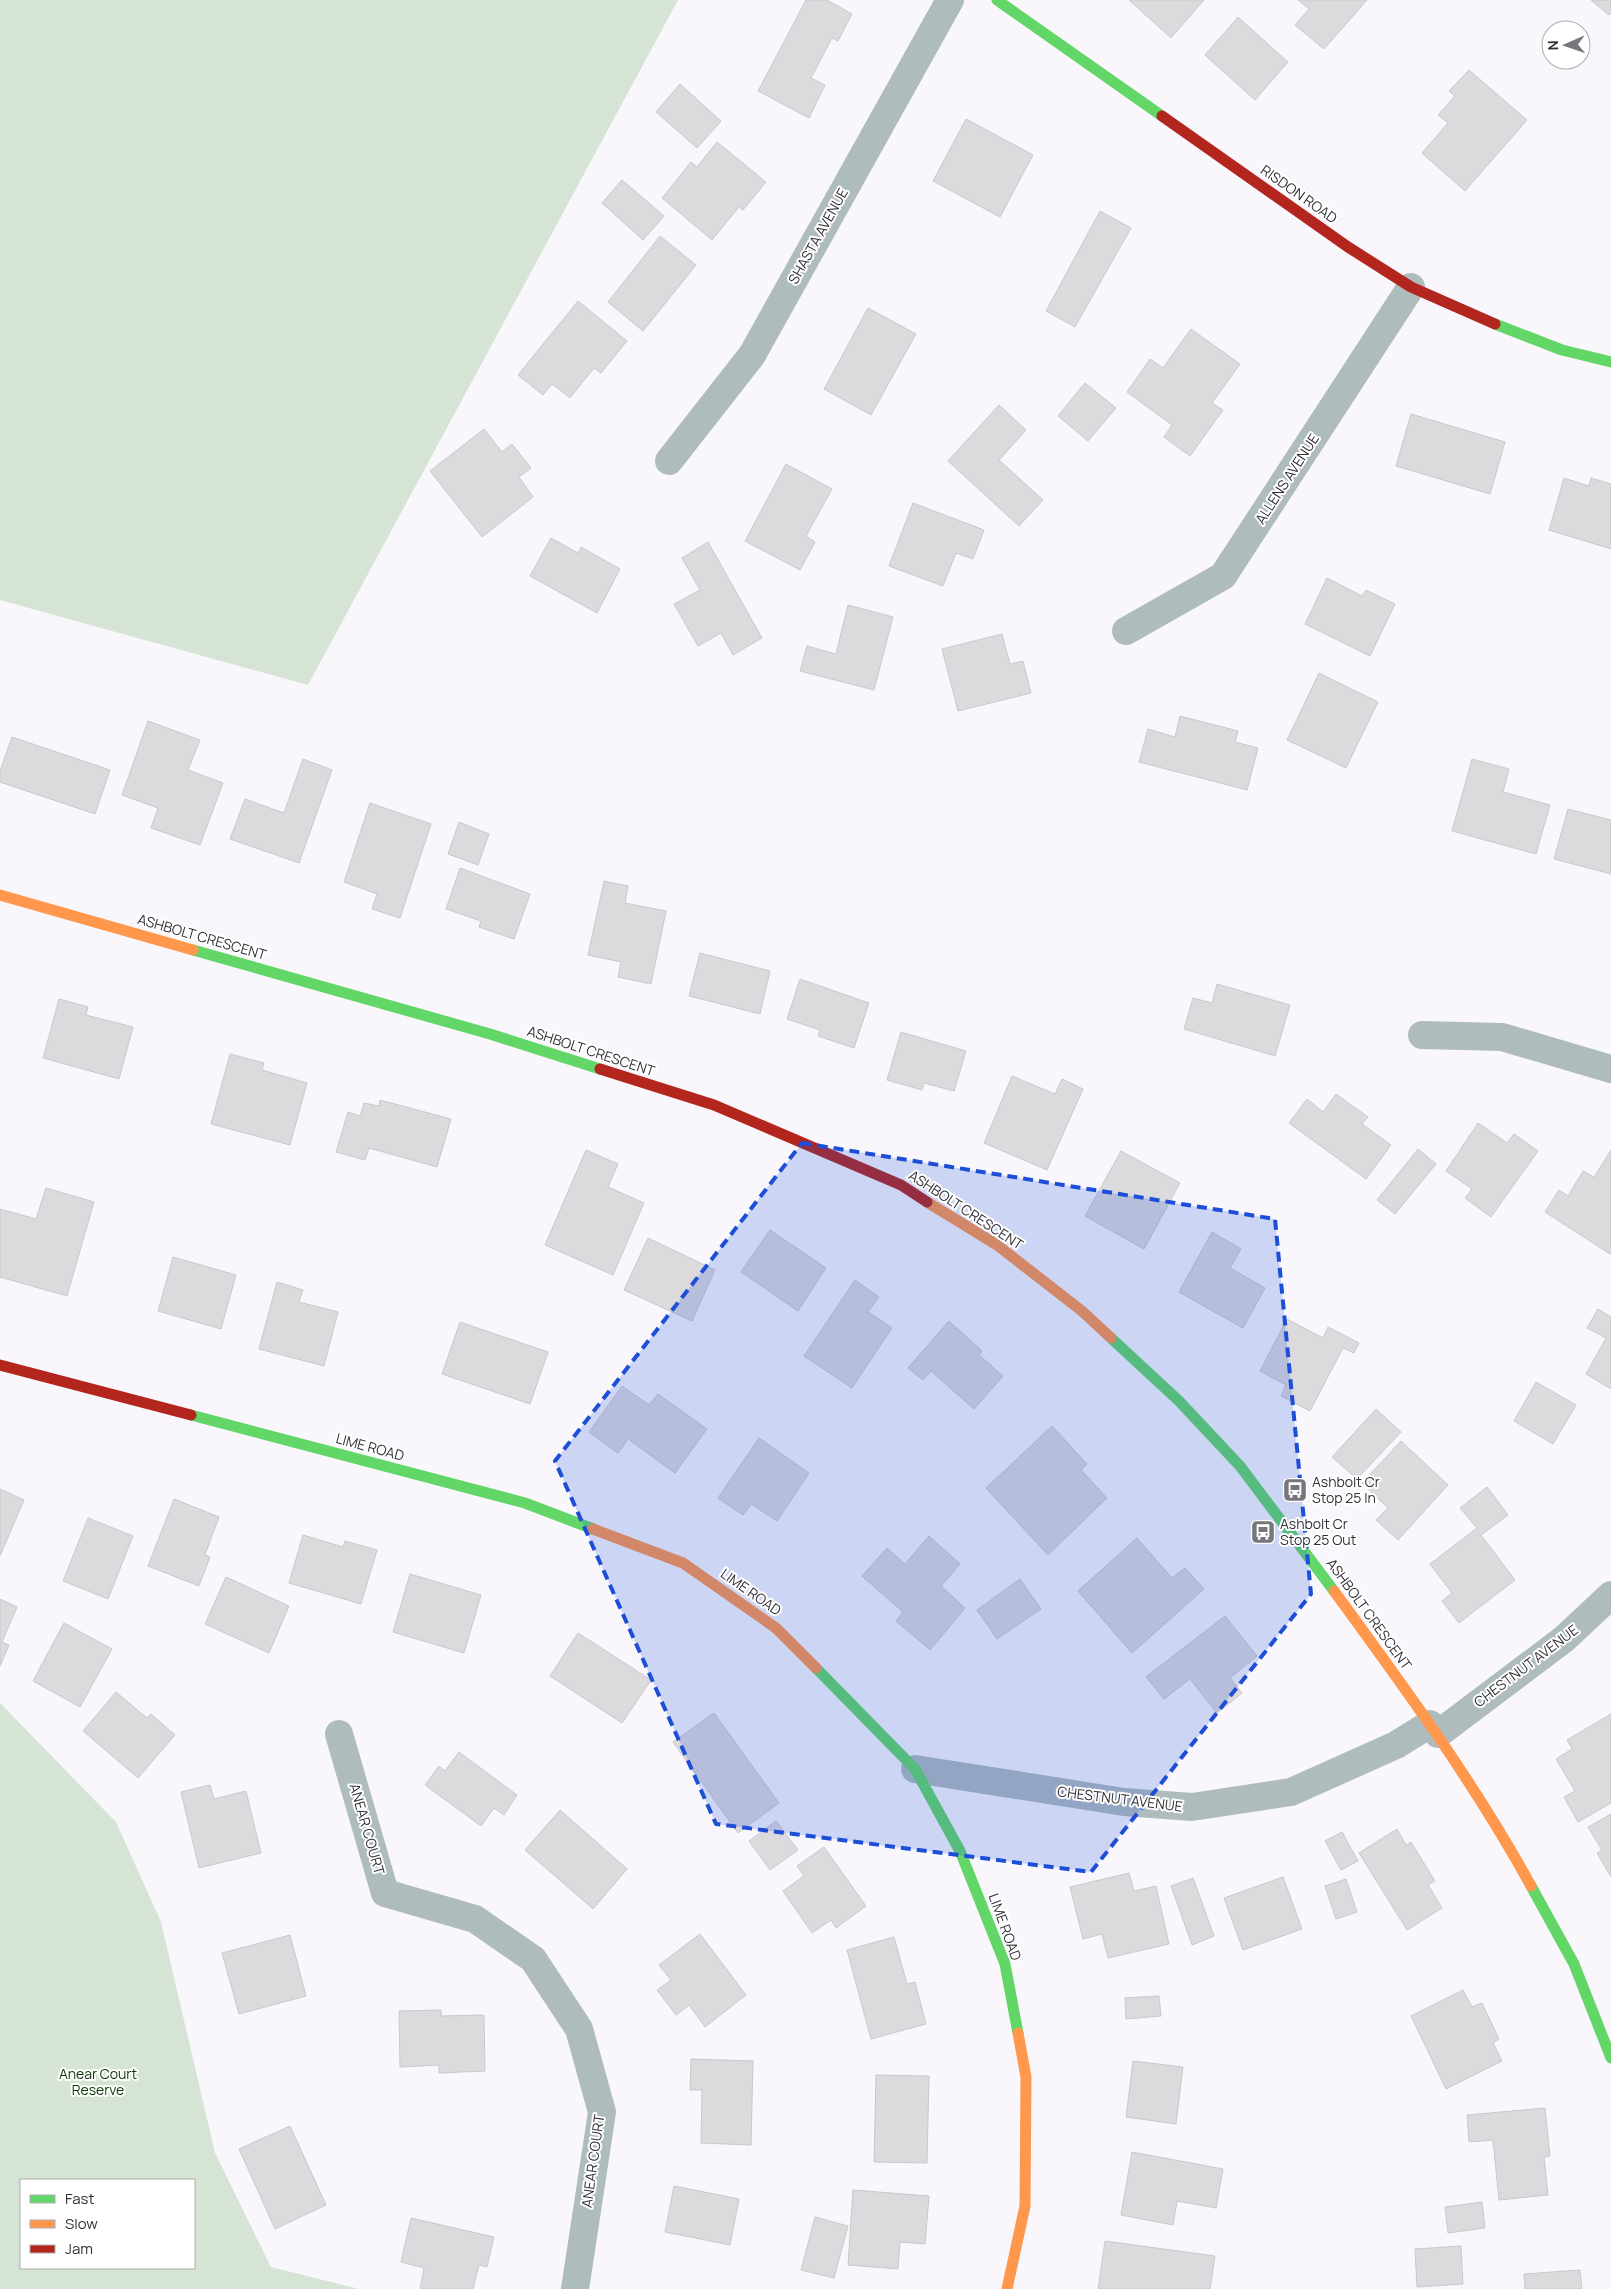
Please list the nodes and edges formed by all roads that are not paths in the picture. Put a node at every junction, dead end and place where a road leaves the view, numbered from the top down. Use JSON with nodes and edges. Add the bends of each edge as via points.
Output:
{"nodes":[{"id":1,"x":950,"y":0,"type":"edge"},
{"id":2,"x":997,"y":0,"type":"edge"},
{"id":3,"x":1410,"y":287,"type":"junction"},
{"id":4,"x":1611,"y":362,"type":"edge"},
{"id":5,"x":669,"y":461,"type":"dead end"},
{"id":6,"x":1126,"y":631,"type":"dead end"},
{"id":7,"x":0,"y":895,"type":"edge"},
{"id":8,"x":1422,"y":1035,"type":"dead end"},
{"id":9,"x":1611,"y":1069,"type":"edge"},
{"id":10,"x":0,"y":1365,"type":"edge"},
{"id":11,"x":1611,"y":1595,"type":"edge"},
{"id":12,"x":1434,"y":1729,"type":"junction"},
{"id":13,"x":339,"y":1734,"type":"dead end"},
{"id":14,"x":915,"y":1769,"type":"junction"},
{"id":15,"x":1611,"y":2058,"type":"edge"},
{"id":16,"x":575,"y":2289,"type":"edge"},
{"id":17,"x":1006,"y":2289,"type":"edge"}],
"edges":[{"from":1,"to":5,"type":"street","name":"SHASTA AVENUE","via":[[752,355]]},
{"from":2,"to":3,"type":"street","name":"RISDON ROAD"},
{"from":3,"to":4,"type":"street","name":"RISDON ROAD","via":[[1562,350]]},
{"from":3,"to":6,"type":"street","name":"ALLENS AVENUE","via":[[1223,576]]},
{"from":7,"to":12,"type":"street","name":"ASHBOLT CRESCENT","via":[[490,1034],[714,1105],[901,1185],[997,1245],[1028,1269],[1082,1311],[1179,1401],[1240,1466],[1278,1513]]},
{"from":8,"to":9,"type":"street","via":[[1502,1037]]},
{"from":10,"to":14,"type":"street","name":"LIME ROAD","via":[[525,1503],[683,1563],[776,1628]]},
{"from":11,"to":12,"type":"street","name":"CHESTNUT AVENUE","via":[[1564,1639]]},
{"from":12,"to":14,"type":"street","name":"CHESTNUT AVENUE","via":[[1291,1792],[1192,1807],[1124,1802]]},
{"from":12,"to":15,"type":"street","name":"ASHBOLT CRESCENT","via":[[1514,1855],[1574,1964]]},
{"from":13,"to":16,"type":"street","name":"ANEAR COURT","via":[[385,1893],[475,1919],[533,1959],[579,2030],[602,2112]]},
{"from":14,"to":17,"type":"street","name":"LIME ROAD","via":[[960,1851],[1004,1964],[1026,2077],[1026,2206]]}]}
